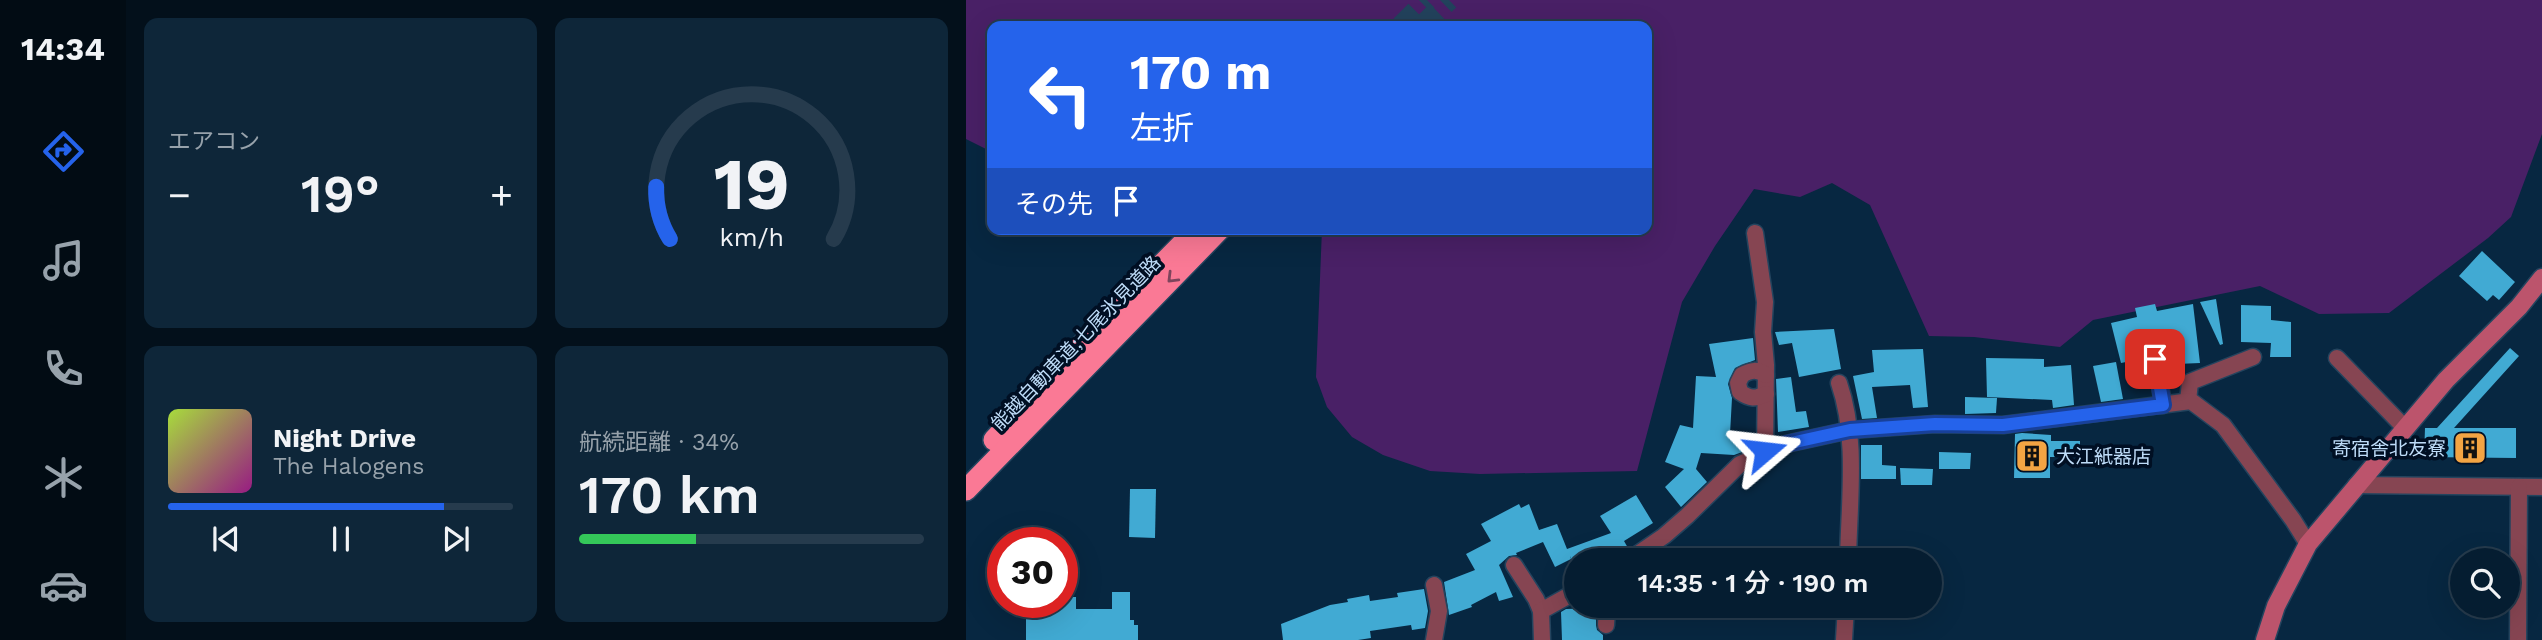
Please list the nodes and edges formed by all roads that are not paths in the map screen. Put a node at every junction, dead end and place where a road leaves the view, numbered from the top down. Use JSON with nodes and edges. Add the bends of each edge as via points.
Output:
{"nodes":[{"id":1,"x":1755,"y":233,"type":"dead end"},
{"id":2,"x":1191,"y":235,"type":"edge"},
{"id":3,"x":1214,"y":235,"type":"edge"},
{"id":4,"x":2542,"y":278,"type":"edge"},
{"id":5,"x":2253,"y":357,"type":"dead end"},
{"id":6,"x":2337,"y":358,"type":"dead end"},
{"id":7,"x":2155,"y":359,"type":"dead end"},
{"id":8,"x":1766,"y":375,"type":"junction"},
{"id":9,"x":1839,"y":383,"type":"dead end"},
{"id":10,"x":1766,"y":394,"type":"junction"},
{"id":11,"x":2188,"y":401,"type":"junction"},
{"id":12,"x":2163,"y":405,"type":"junction"},
{"id":13,"x":2405,"y":428,"type":"junction"},
{"id":14,"x":1850,"y":430,"type":"junction"},
{"id":15,"x":1765,"y":451,"type":"junction"},
{"id":16,"x":966,"y":469,"type":"edge"},
{"id":17,"x":2356,"y":485,"type":"junction"},
{"id":18,"x":2519,"y":487,"type":"junction"},
{"id":19,"x":2542,"y":487,"type":"edge"},
{"id":20,"x":966,"y":490,"type":"edge"},
{"id":21,"x":2308,"y":544,"type":"junction"},
{"id":22,"x":1646,"y":548,"type":"edge"},
{"id":23,"x":1848,"y":548,"type":"edge"},
{"id":24,"x":1514,"y":565,"type":"dead end"},
{"id":25,"x":1434,"y":585,"type":"dead end"},
{"id":26,"x":1564,"y":599,"type":"edge"},
{"id":27,"x":1541,"y":611,"type":"junction"},
{"id":28,"x":1606,"y":618,"type":"edge"},
{"id":29,"x":1845,"y":618,"type":"edge"},
{"id":30,"x":1606,"y":625,"type":"dead end"},
{"id":31,"x":1434,"y":640,"type":"edge"},
{"id":32,"x":1542,"y":640,"type":"edge"},
{"id":33,"x":1844,"y":640,"type":"edge"},
{"id":34,"x":2264,"y":640,"type":"edge"},
{"id":35,"x":2518,"y":640,"type":"edge"}],
"edges":[{"from":1,"to":8,"type":"street","via":[[1765,303]]},
{"from":2,"to":16,"type":"highway","name":"能越自動車道;七尾氷見道路"},
{"from":3,"to":20,"type":"highway","name":"能越自動車道;七尾氷見道路","one_way":true},
{"from":4,"to":13,"type":"street"},
{"from":5,"to":11,"type":"street","via":[[2190,382]]},
{"from":6,"to":13,"type":"street"},
{"from":7,"to":12,"type":"street"},
{"from":8,"to":10,"type":"street"},
{"from":8,"to":10,"type":"street","via":[[1751,370],[1741,375],[1738,383],[1746,397]]},
{"from":9,"to":14,"type":"street"},
{"from":10,"to":15,"type":"street"},
{"from":11,"to":12,"type":"street"},
{"from":11,"to":21,"type":"street","via":[[2223,425]]},
{"from":12,"to":14,"type":"street","via":[[2003,425]]},
{"from":13,"to":17,"type":"street"},
{"from":14,"to":15,"type":"street"},
{"from":14,"to":23,"type":"street"},
{"from":15,"to":22,"type":"street","via":[[1740,464]]},
{"from":17,"to":18,"type":"street"},
{"from":17,"to":21,"type":"street"},
{"from":18,"to":19,"type":"street"},
{"from":18,"to":35,"type":"street"},
{"from":21,"to":34,"type":"street"},
{"from":24,"to":27,"type":"street"},
{"from":25,"to":31,"type":"street","via":[[1439,611]]},
{"from":26,"to":27,"type":"street"},
{"from":27,"to":32,"type":"street"},
{"from":28,"to":30,"type":"street"},
{"from":29,"to":33,"type":"street"}]}
